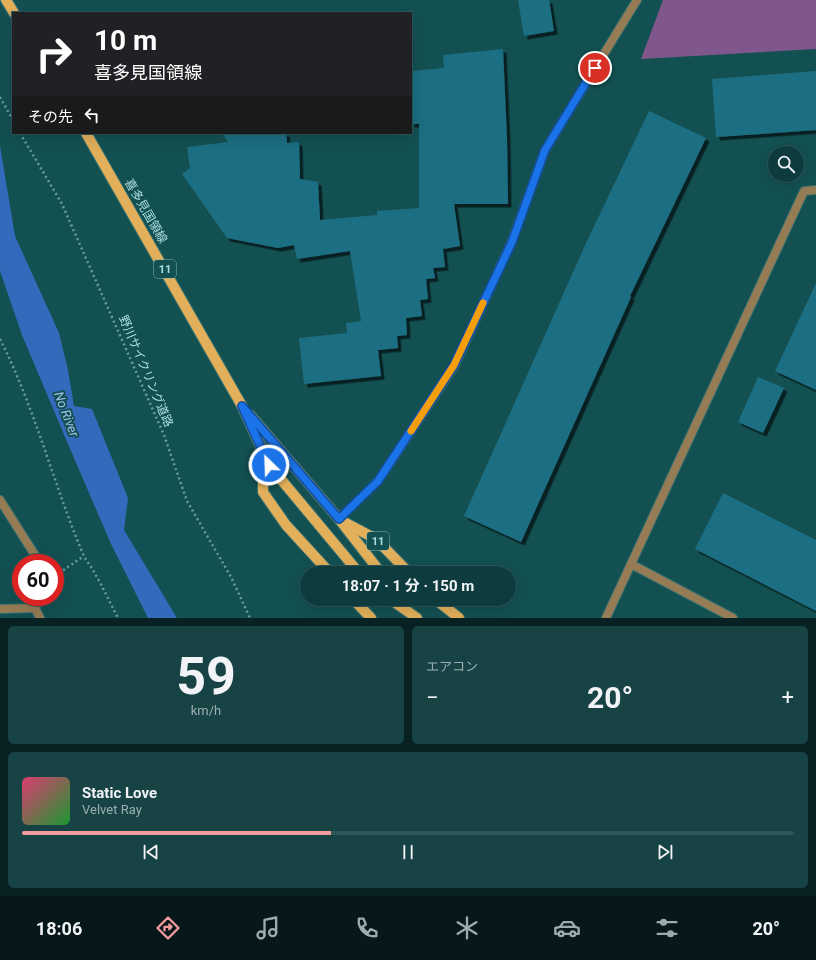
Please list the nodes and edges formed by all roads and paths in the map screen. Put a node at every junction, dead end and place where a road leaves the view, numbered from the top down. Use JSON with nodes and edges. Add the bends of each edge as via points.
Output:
{"nodes":[{"id":1,"x":6,"y":0,"type":"edge"},
{"id":2,"x":637,"y":0,"type":"edge"},
{"id":3,"x":13,"y":12,"type":"edge"},
{"id":4,"x":0,"y":97,"type":"edge"},
{"id":5,"x":12,"y":118,"type":"edge"},
{"id":6,"x":21,"y":134,"type":"edge"},
{"id":7,"x":87,"y":134,"type":"edge"},
{"id":8,"x":816,"y":190,"type":"edge"},
{"id":9,"x":0,"y":339,"type":"edge"},
{"id":10,"x":242,"y":406,"type":"junction"},
{"id":11,"x":269,"y":465,"type":"junction"},
{"id":12,"x":0,"y":500,"type":"edge"},
{"id":13,"x":339,"y":519,"type":"junction"},
{"id":14,"x":34,"y":554,"type":"edge"},
{"id":15,"x":84,"y":556,"type":"junction"},
{"id":16,"x":631,"y":564,"type":"junction"},
{"id":17,"x":324,"y":566,"type":"edge"},
{"id":18,"x":353,"y":566,"type":"edge"},
{"id":19,"x":376,"y":566,"type":"edge"},
{"id":20,"x":402,"y":566,"type":"edge"},
{"id":21,"x":64,"y":570,"type":"edge"},
{"id":22,"x":360,"y":606,"type":"edge"},
{"id":23,"x":400,"y":606,"type":"edge"},
{"id":24,"x":407,"y":606,"type":"edge"},
{"id":25,"x":444,"y":606,"type":"edge"},
{"id":26,"x":0,"y":608,"type":"edge"},
{"id":27,"x":35,"y":608,"type":"joint"},
{"id":28,"x":416,"y":617,"type":"edge"},
{"id":29,"x":40,"y":618,"type":"edge"},
{"id":30,"x":118,"y":618,"type":"edge"},
{"id":31,"x":250,"y":618,"type":"edge"},
{"id":32,"x":371,"y":618,"type":"edge"},
{"id":33,"x":460,"y":618,"type":"edge"},
{"id":34,"x":606,"y":618,"type":"edge"},
{"id":35,"x":733,"y":618,"type":"edge"}],
"edges":[{"from":1,"to":3,"type":"main road"},
{"from":2,"to":13,"type":"street","via":[[545,150],[512,242],[454,365],[378,481]]},
{"from":4,"to":5,"type":"path"},
{"from":6,"to":31,"type":"path","name":"野川サイクリング道路","via":[[62,204],[164,435],[187,501],[231,577]]},
{"from":7,"to":10,"type":"main road","name":"喜多見国領線","number":"11"},
{"from":8,"to":16,"type":"street","via":[[804,191]]},
{"from":9,"to":15,"type":"path","via":[[39,431]]},
{"from":10,"to":11,"type":"main road","name":"喜多見国領線","number":"11"},
{"from":10,"to":13,"type":"main road","name":"喜多見国領線","number":"11"},
{"from":11,"to":17,"type":"main road","via":[[262,480],[263,492],[286,525]]},
{"from":11,"to":18,"type":"main road","name":"喜多見国領線","number":"11"},
{"from":12,"to":14,"type":"street"},
{"from":13,"to":19,"type":"main road","name":"喜多見国領線","number":"11"},
{"from":13,"to":20,"type":"main road","number":"11","via":[[376,539]]},
{"from":15,"to":21,"type":"path"},
{"from":15,"to":30,"type":"path"},
{"from":16,"to":34,"type":"street"},
{"from":16,"to":35,"type":"street"},
{"from":22,"to":32,"type":"main road"},
{"from":23,"to":28,"type":"main road"},
{"from":24,"to":28,"type":"main road"},
{"from":25,"to":33,"type":"main road"},
{"from":26,"to":27,"type":"street"},
{"from":27,"to":29,"type":"street"}]}
